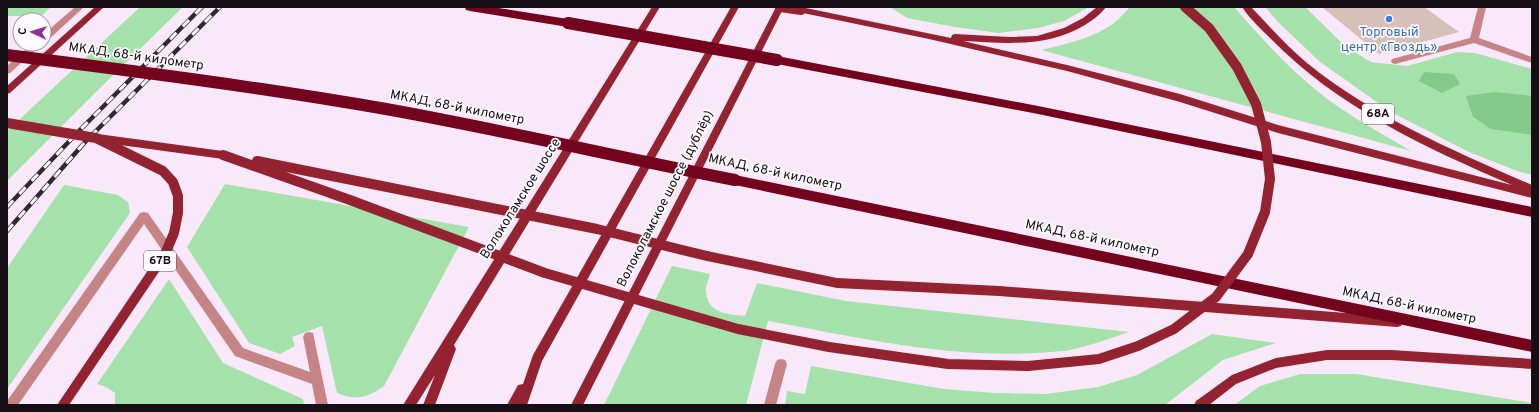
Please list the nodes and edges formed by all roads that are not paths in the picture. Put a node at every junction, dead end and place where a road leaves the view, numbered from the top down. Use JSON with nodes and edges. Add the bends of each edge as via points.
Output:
{"nodes":[{"id":1,"x":80,"y":7,"type":"edge"},
{"id":2,"x":100,"y":7,"type":"edge"},
{"id":3,"x":470,"y":7,"type":"edge"},
{"id":4,"x":656,"y":7,"type":"edge"},
{"id":5,"x":735,"y":7,"type":"edge"},
{"id":6,"x":780,"y":7,"type":"edge"},
{"id":7,"x":1102,"y":7,"type":"edge"},
{"id":8,"x":1185,"y":7,"type":"edge"},
{"id":9,"x":1246,"y":7,"type":"edge"},
{"id":10,"x":1482,"y":7,"type":"edge"},
{"id":11,"x":52,"y":32,"type":"edge"},
{"id":12,"x":929,"y":36,"type":"junction"},
{"id":13,"x":1474,"y":40,"type":"junction"},
{"id":14,"x":29,"y":52,"type":"edge"},
{"id":15,"x":7,"y":55,"type":"edge"},
{"id":16,"x":1532,"y":60,"type":"edge"},
{"id":17,"x":1395,"y":61,"type":"dead end"},
{"id":18,"x":7,"y":72,"type":"edge"},
{"id":19,"x":7,"y":90,"type":"edge"},
{"id":20,"x":7,"y":123,"type":"edge"},
{"id":21,"x":96,"y":138,"type":"junction"},
{"id":22,"x":223,"y":155,"type":"junction"},
{"id":23,"x":1532,"y":189,"type":"edge"},
{"id":24,"x":1532,"y":194,"type":"edge"},
{"id":25,"x":1532,"y":212,"type":"edge"},
{"id":26,"x":1426,"y":324,"type":"junction"},
{"id":27,"x":457,"y":330,"type":"junction"},
{"id":28,"x":309,"y":337,"type":"dead end"},
{"id":29,"x":1532,"y":346,"type":"edge"},
{"id":30,"x":537,"y":359,"type":"junction"},
{"id":31,"x":781,"y":364,"type":"dead end"},
{"id":32,"x":1532,"y":364,"type":"edge"},
{"id":33,"x":317,"y":380,"type":"junction"},
{"id":34,"x":11,"y":405,"type":"edge"},
{"id":35,"x":63,"y":405,"type":"edge"},
{"id":36,"x":322,"y":405,"type":"edge"},
{"id":37,"x":409,"y":405,"type":"edge"},
{"id":38,"x":430,"y":405,"type":"edge"},
{"id":39,"x":513,"y":405,"type":"edge"},
{"id":40,"x":521,"y":405,"type":"edge"},
{"id":41,"x":577,"y":405,"type":"edge"},
{"id":42,"x":770,"y":405,"type":"edge"},
{"id":43,"x":1200,"y":405,"type":"edge"}],
"edges":[{"from":1,"to":11,"type":"lane"},
{"from":2,"to":19,"type":"main road"},
{"from":3,"to":25,"type":"highway","bridge":true,"via":[[777,60],[1038,110]]},
{"from":4,"to":27,"type":"main road","name":"Волоколамское шоссе"},
{"from":5,"to":30,"type":"main road"},
{"from":6,"to":12,"type":"main road","bridge":true},
{"from":6,"to":41,"type":"main road","name":"Волоколамское шоссе (дублёр)"},
{"from":7,"to":12,"type":"main road","via":[[1079,25],[1056,34],[1028,40]]},
{"from":8,"to":22,"type":"main road","bridge":true,"via":[[1209,28],[1233,61],[1256,104],[1266,142],[1270,179],[1265,212],[1248,254],[1216,297],[1174,329],[1138,346],[1099,359],[1028,366],[948,364],[829,347],[738,329],[545,273]]},
{"from":9,"to":23,"type":"main road","number":"68A","via":[[1278,42],[1307,67],[1351,98],[1398,126]]},
{"from":10,"to":13,"type":"lane"},
{"from":12,"to":24,"type":"main road","via":[[1074,70],[1180,98],[1278,129]]},
{"from":13,"to":16,"type":"lane"},
{"from":13,"to":17,"type":"lane"},
{"from":14,"to":18,"type":"lane"},
{"from":15,"to":26,"type":"highway","name":"МКАД, 68-й километр","bridge":true,"via":[[182,77],[338,101],[490,129]]},
{"from":20,"to":21,"type":"main road","bridge":true},
{"from":21,"to":22,"type":"main road","bridge":true},
{"from":21,"to":35,"type":"main road","number":"67B","bridge":true,"via":[[163,172],[173,182],[178,196],[178,213],[174,233],[165,254]]},
{"from":22,"to":26,"type":"main road","bridge":true,"via":[[589,227],[707,256],[837,283],[999,291]]},
{"from":26,"to":29,"type":"highway","name":"МКАД, 68-й километр"},
{"from":27,"to":37,"type":"main road","name":"Волоколамское шоссе"},
{"from":27,"to":38,"type":"main road"},
{"from":28,"to":33,"type":"lane"},
{"from":30,"to":39,"type":"main road"},
{"from":30,"to":40,"type":"main road"},
{"from":31,"to":42,"type":"lane"},
{"from":32,"to":43,"type":"main road","via":[[1391,355],[1327,355],[1276,363],[1232,380]]},
{"from":33,"to":34,"type":"lane","via":[[239,352],[144,216]]},
{"from":33,"to":36,"type":"lane"}]}
